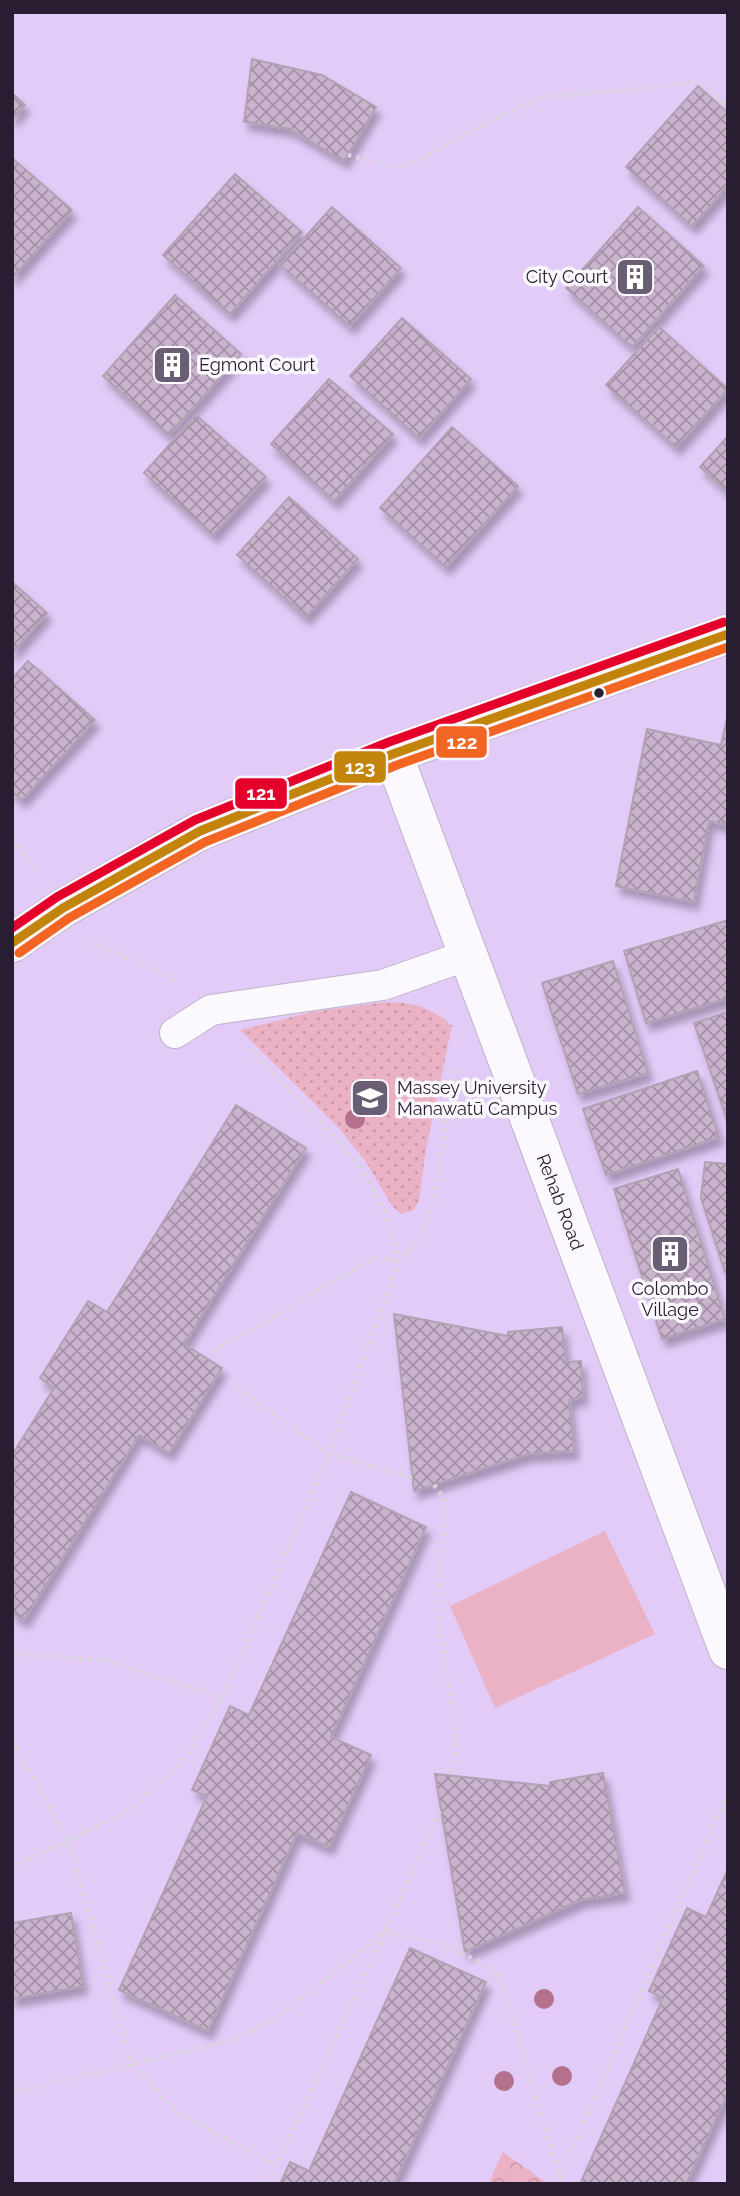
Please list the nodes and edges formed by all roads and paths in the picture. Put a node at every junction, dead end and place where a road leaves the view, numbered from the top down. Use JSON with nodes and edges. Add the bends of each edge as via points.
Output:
{"nodes":[{"id":1,"x":728,"y":108,"type":"edge"},
{"id":2,"x":348,"y":155,"type":"dead end"},
{"id":3,"x":728,"y":634,"type":"edge"},
{"id":4,"x":393,"y":754,"type":"junction"},
{"id":5,"x":12,"y":839,"type":"edge"},
{"id":6,"x":38,"y":872,"type":"dead end"},
{"id":7,"x":82,"y":939,"type":"dead end"},
{"id":8,"x":12,"y":943,"type":"edge"},
{"id":9,"x":468,"y":955,"type":"junction"},
{"id":10,"x":211,"y":1010,"type":"junction"},
{"id":11,"x":175,"y":1033,"type":"dead end"},
{"id":12,"x":458,"y":1066,"type":"dead end"},
{"id":13,"x":399,"y":1260,"type":"junction"},
{"id":14,"x":213,"y":1352,"type":"dead end"},
{"id":15,"x":226,"y":1380,"type":"dead end"},
{"id":16,"x":329,"y":1454,"type":"junction"},
{"id":17,"x":412,"y":1478,"type":"dead end"},
{"id":18,"x":434,"y":1485,"type":"dead end"},
{"id":19,"x":728,"y":1650,"type":"edge"},
{"id":20,"x":12,"y":1653,"type":"edge"},
{"id":21,"x":223,"y":1698,"type":"junction"},
{"id":22,"x":12,"y":1739,"type":"edge"},
{"id":23,"x":453,"y":1776,"type":"dead end"},
{"id":24,"x":728,"y":1793,"type":"edge"},
{"id":25,"x":441,"y":1807,"type":"dead end"},
{"id":26,"x":68,"y":1840,"type":"junction"},
{"id":27,"x":19,"y":1864,"type":"dead end"},
{"id":28,"x":385,"y":1932,"type":"junction"},
{"id":29,"x":132,"y":2066,"type":"junction"},
{"id":30,"x":12,"y":2093,"type":"edge"},
{"id":31,"x":277,"y":2165,"type":"junction"},
{"id":32,"x":561,"y":2181,"type":"edge"},
{"id":33,"x":268,"y":2184,"type":"edge"}],
"edges":[{"from":1,"to":2,"type":"path","via":[[699,81],[546,96],[410,165],[390,166]]},
{"from":3,"to":4,"type":"street"},
{"from":4,"to":8,"type":"street","via":[[200,831],[63,908]]},
{"from":4,"to":9,"type":"street","name":"Rehab Road"},
{"from":5,"to":6,"type":"path"},
{"from":7,"to":10,"type":"path","via":[[163,973]]},
{"from":9,"to":10,"type":"lane","via":[[383,985]]},
{"from":9,"to":19,"type":"street","name":"Rehab Road"},
{"from":10,"to":11,"type":"lane"},
{"from":10,"to":13,"type":"path","via":[[358,1162],[385,1211]]},
{"from":12,"to":13,"type":"path","via":[[422,1237]]},
{"from":13,"to":14,"type":"path","via":[[372,1259]]},
{"from":13,"to":16,"type":"path"},
{"from":15,"to":16,"type":"path"},
{"from":16,"to":17,"type":"path"},
{"from":16,"to":21,"type":"path"},
{"from":18,"to":23,"type":"path","via":[[445,1500],[437,1607],[456,1734]]},
{"from":20,"to":21,"type":"path","via":[[108,1661]]},
{"from":21,"to":26,"type":"path","via":[[180,1765],[128,1811]]},
{"from":22,"to":26,"type":"path"},
{"from":24,"to":32,"type":"path"},
{"from":25,"to":28,"type":"path"},
{"from":26,"to":27,"type":"path"},
{"from":26,"to":29,"type":"path"},
{"from":28,"to":29,"type":"path","via":[[275,2018],[235,2039]]},
{"from":28,"to":31,"type":"path"},
{"from":28,"to":32,"type":"path","via":[[444,1944],[495,1970]]},
{"from":29,"to":30,"type":"path"},
{"from":29,"to":31,"type":"path","via":[[178,2113]]},
{"from":31,"to":33,"type":"path"}]}
